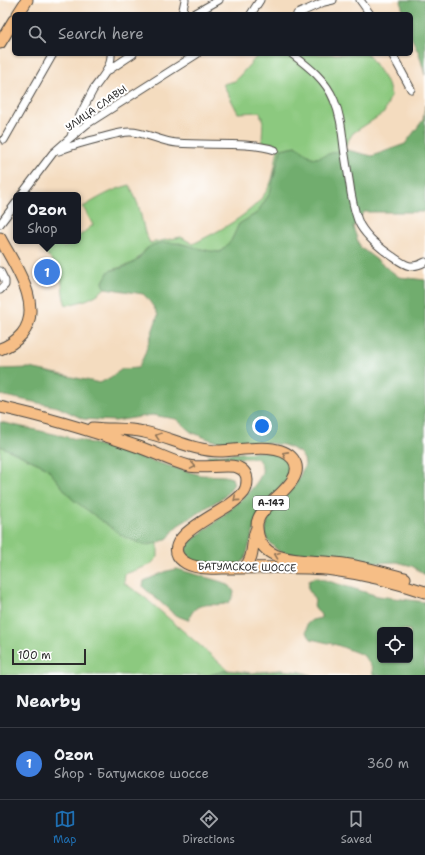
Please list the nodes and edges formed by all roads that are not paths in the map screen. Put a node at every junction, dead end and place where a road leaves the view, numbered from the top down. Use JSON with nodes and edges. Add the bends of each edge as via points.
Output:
{"nodes":[{"id":1,"x":27,"y":0,"type":"edge"},
{"id":2,"x":185,"y":0,"type":"edge"},
{"id":3,"x":219,"y":0,"type":"edge"},
{"id":4,"x":260,"y":0,"type":"edge"},
{"id":5,"x":330,"y":0,"type":"edge"},
{"id":6,"x":360,"y":0,"type":"edge"},
{"id":7,"x":19,"y":12,"type":"edge"},
{"id":8,"x":182,"y":12,"type":"edge"},
{"id":9,"x":198,"y":12,"type":"edge"},
{"id":10,"x":252,"y":12,"type":"edge"},
{"id":11,"x":302,"y":12,"type":"edge"},
{"id":12,"x":369,"y":12,"type":"edge"},
{"id":13,"x":12,"y":23,"type":"edge"},
{"id":14,"x":4,"y":33,"type":"edge"},
{"id":15,"x":0,"y":43,"type":"edge"},
{"id":16,"x":52,"y":56,"type":"edge"},
{"id":17,"x":111,"y":56,"type":"edge"},
{"id":18,"x":130,"y":56,"type":"edge"},
{"id":19,"x":194,"y":56,"type":"edge"},
{"id":20,"x":295,"y":56,"type":"edge"},
{"id":21,"x":393,"y":56,"type":"edge"},
{"id":22,"x":106,"y":72,"type":"junction"},
{"id":23,"x":412,"y":89,"type":"dead end"},
{"id":24,"x":70,"y":138,"type":"junction"},
{"id":25,"x":4,"y":140,"type":"dead end"},
{"id":26,"x":275,"y":150,"type":"dead end"},
{"id":27,"x":53,"y":153,"type":"junction"},
{"id":28,"x":23,"y":192,"type":"edge"},
{"id":29,"x":13,"y":207,"type":"edge"},
{"id":30,"x":0,"y":224,"type":"edge"},
{"id":31,"x":0,"y":238,"type":"edge"},
{"id":32,"x":425,"y":262,"type":"edge"},
{"id":33,"x":0,"y":271,"type":"edge"},
{"id":34,"x":0,"y":290,"type":"edge"},
{"id":35,"x":0,"y":349,"type":"edge"},
{"id":36,"x":0,"y":407,"type":"edge"},
{"id":37,"x":49,"y":419,"type":"junction"},
{"id":38,"x":134,"y":430,"type":"junction"},
{"id":39,"x":128,"y":444,"type":"junction"},
{"id":40,"x":257,"y":527,"type":"junction"},
{"id":41,"x":244,"y":568,"type":"junction"},
{"id":42,"x":425,"y":584,"type":"edge"},
{"id":43,"x":425,"y":592,"type":"edge"}],
"edges":[{"from":1,"to":7,"type":"highway"},
{"from":2,"to":8,"type":"street"},
{"from":3,"to":9,"type":"street"},
{"from":4,"to":10,"type":"street"},
{"from":5,"to":11,"type":"street"},
{"from":6,"to":12,"type":"street"},
{"from":13,"to":14,"type":"highway"},
{"from":14,"to":15,"type":"highway"},
{"from":16,"to":25,"type":"street"},
{"from":17,"to":22,"type":"street"},
{"from":18,"to":22,"type":"street"},
{"from":19,"to":24,"type":"street","name":"УЛИЦА СЛАВЫ","via":[[94,119]]},
{"from":20,"to":32,"type":"street","via":[[313,70],[328,87],[335,101],[355,213],[360,226],[369,238],[406,265],[418,266]]},
{"from":21,"to":23,"type":"street"},
{"from":22,"to":24,"type":"street","via":[[76,122]]},
{"from":24,"to":27,"type":"street","name":"УЛИЦА СЛАВЫ"},
{"from":26,"to":27,"type":"street","via":[[240,145],[171,142],[130,132],[70,146]]},
{"from":27,"to":28,"type":"street","name":"УЛИЦА СЛАВЫ"},
{"from":29,"to":30,"type":"street"},
{"from":31,"to":35,"type":"highway","via":[[27,290],[31,312],[24,332],[10,345]]},
{"from":33,"to":34,"type":"street","via":[[5,281]]},
{"from":36,"to":37,"type":"highway","name":"БАТУМСКОЕ ШОССЕ","number":"А-147"},
{"from":37,"to":38,"type":"highway","name":"БАТУМСКОЕ ШОССЕ","number":"А-147","via":[[104,429]]},
{"from":37,"to":39,"type":"highway","name":"БАТУМСКОЕ ШОССЕ","number":"А-147"},
{"from":38,"to":39,"type":"highway","via":[[127,435]]},
{"from":40,"to":38,"type":"highway","name":"БАТУМСКОЕ ШОССЕ","number":"А-147","one_way":true,"via":[[262,513],[294,477],[296,465],[286,453],[260,448],[209,451]]},
{"from":39,"to":41,"type":"highway","name":"БАТУМСКОЕ ШОССЕ","number":"А-147","one_way":true,"via":[[188,466],[233,466],[245,472],[247,483],[242,494],[185,534],[177,548],[179,558],[192,566]]},
{"from":40,"to":41,"type":"highway","via":[[249,564]]},
{"from":42,"to":40,"type":"highway","name":"БАТУМСКОЕ ШОССЕ","one_way":true,"via":[[346,564],[289,559],[275,554],[262,545]]},
{"from":41,"to":43,"type":"highway","name":"БАТУМСКОЕ ШОССЕ","number":"А-147","via":[[332,570]]}]}
